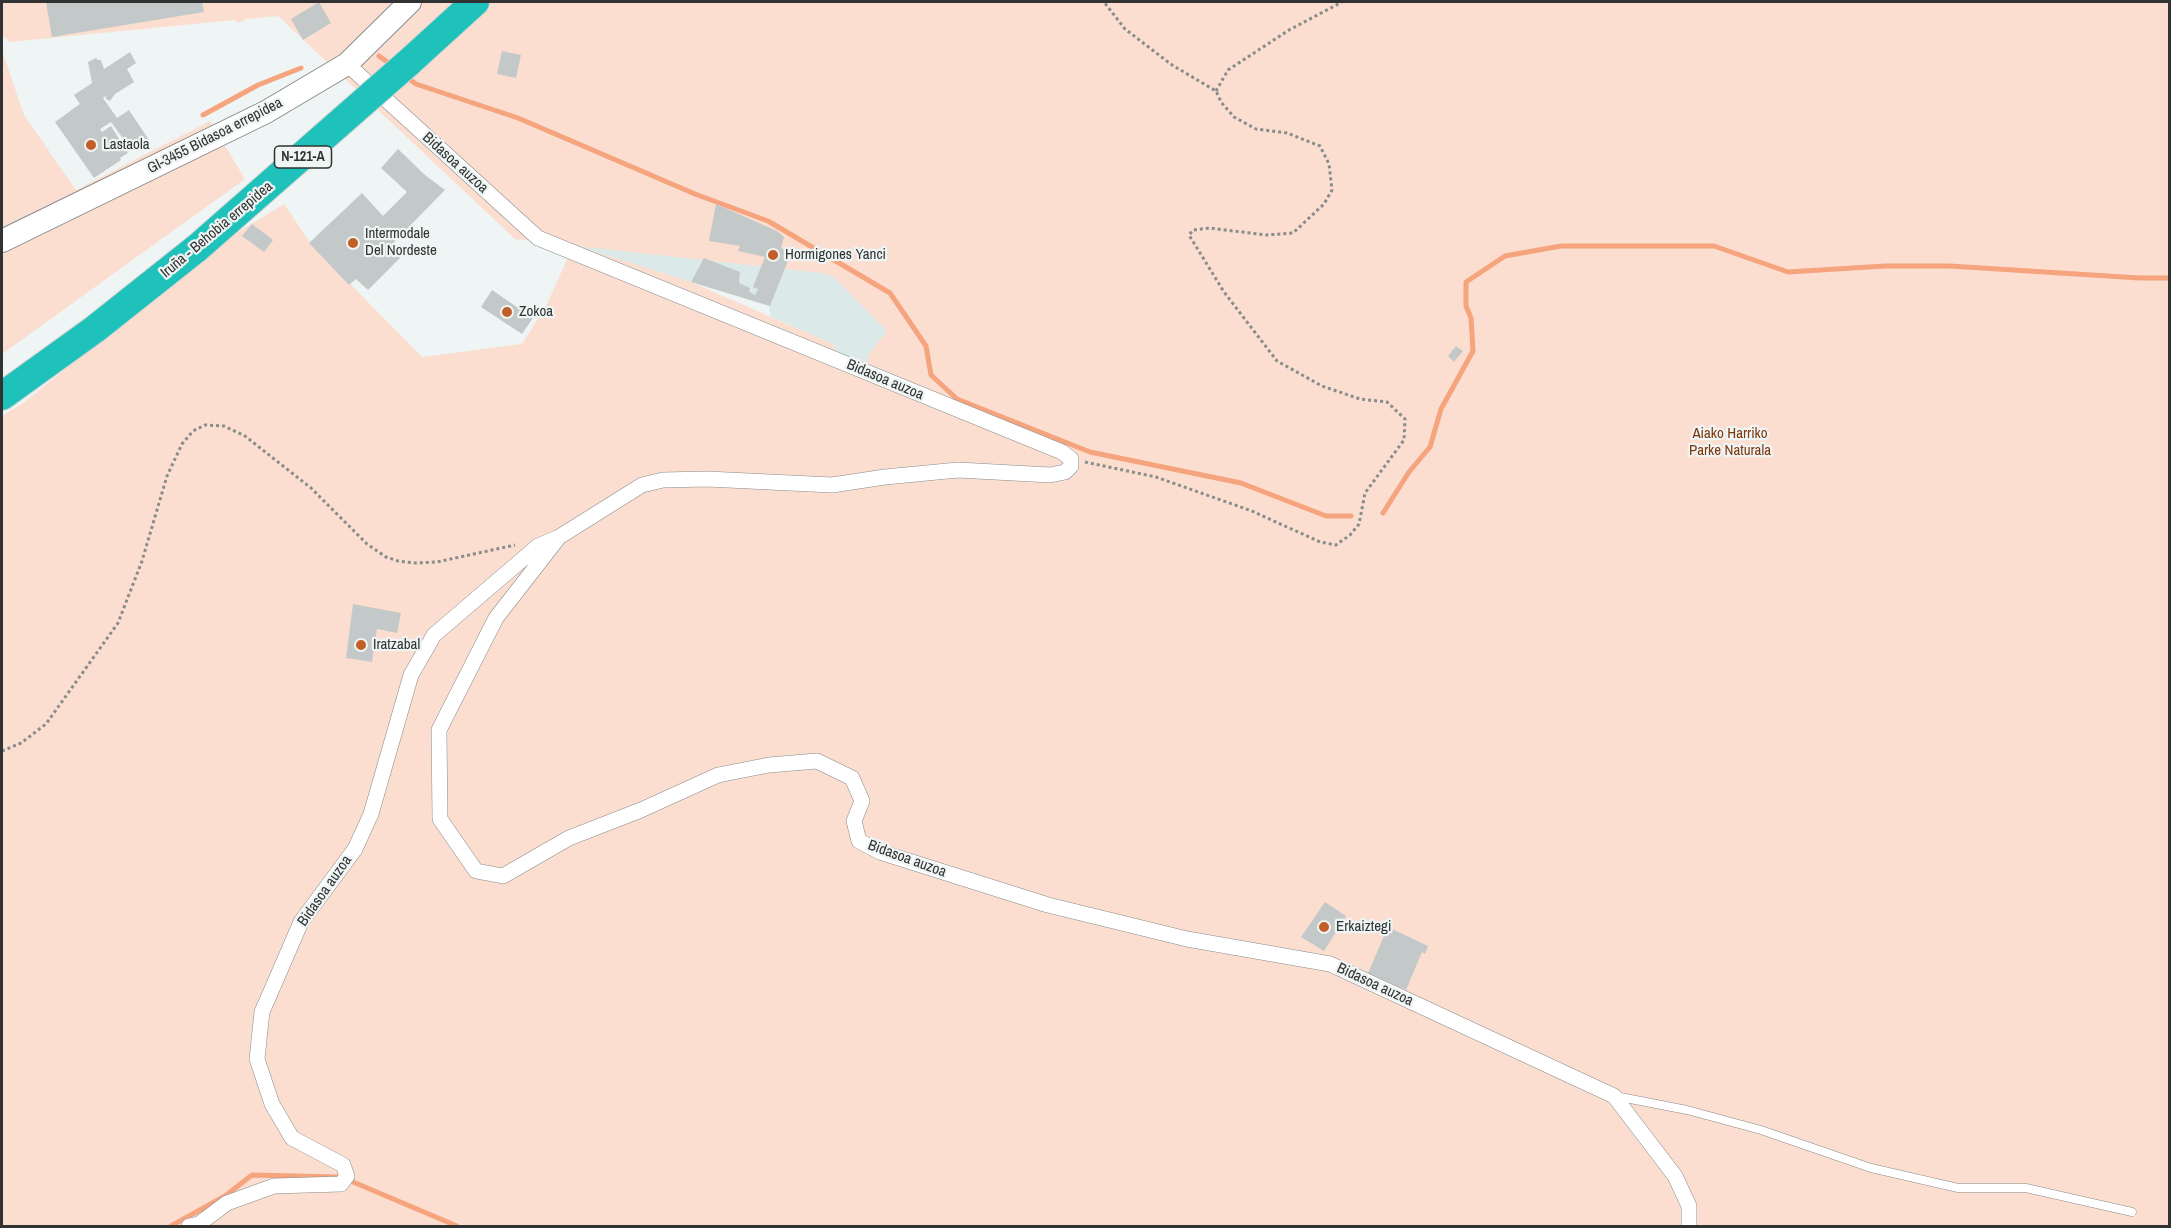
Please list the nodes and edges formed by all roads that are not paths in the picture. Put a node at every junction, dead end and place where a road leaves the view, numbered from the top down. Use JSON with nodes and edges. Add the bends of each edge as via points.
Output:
{"nodes":[{"id":1,"x":410,"y":2,"type":"edge"},
{"id":2,"x":475,"y":2,"type":"edge"},
{"id":3,"x":347,"y":64,"type":"junction"},
{"id":4,"x":2,"y":241,"type":"edge"},
{"id":5,"x":2,"y":396,"type":"edge"},
{"id":6,"x":560,"y":537,"type":"junction"},
{"id":7,"x":1614,"y":1096,"type":"junction"},
{"id":8,"x":2132,"y":1212,"type":"dead end"},
{"id":9,"x":189,"y":1227,"type":"edge"},
{"id":10,"x":1689,"y":1227,"type":"edge"}],
"edges":[{"from":1,"to":3,"type":"street","name":"GI-3455 Bidasoa errepidea"},
{"from":2,"to":5,"type":"highway","name":"Iruña - Behobia errepidea","number":"N-121-A","bridge":true,"via":[[197,248],[96,329]]},
{"from":3,"to":4,"type":"street","name":"GI-3455 Bidasoa errepidea","via":[[266,112]]},
{"from":3,"to":6,"type":"street","name":"Bidasoa auzoa","via":[[538,238],[1062,452],[1071,459],[1065,472],[1050,475],[958,470],[832,485],[663,480],[642,485]]},
{"from":6,"to":7,"type":"street","name":"Bidasoa auzoa","via":[[496,618],[440,729],[440,819],[476,870],[503,876],[569,838],[718,775],[817,761],[852,778],[862,801],[854,821],[859,841],[880,852],[1048,905],[1187,939],[1330,964]]},
{"from":6,"to":9,"type":"street","name":"Bidasoa auzoa","via":[[538,546],[434,635],[411,675],[371,814],[355,849],[302,922],[262,1012],[257,1059],[272,1104],[292,1138],[343,1165],[347,1176],[341,1184],[274,1186],[227,1203]]},
{"from":7,"to":8,"type":"lane","via":[[1687,1110],[1761,1130],[1871,1168],[1958,1188],[2026,1188]]},
{"from":7,"to":10,"type":"street","name":"Bidasoa auzoa","via":[[1675,1176],[1689,1206]]}]}
